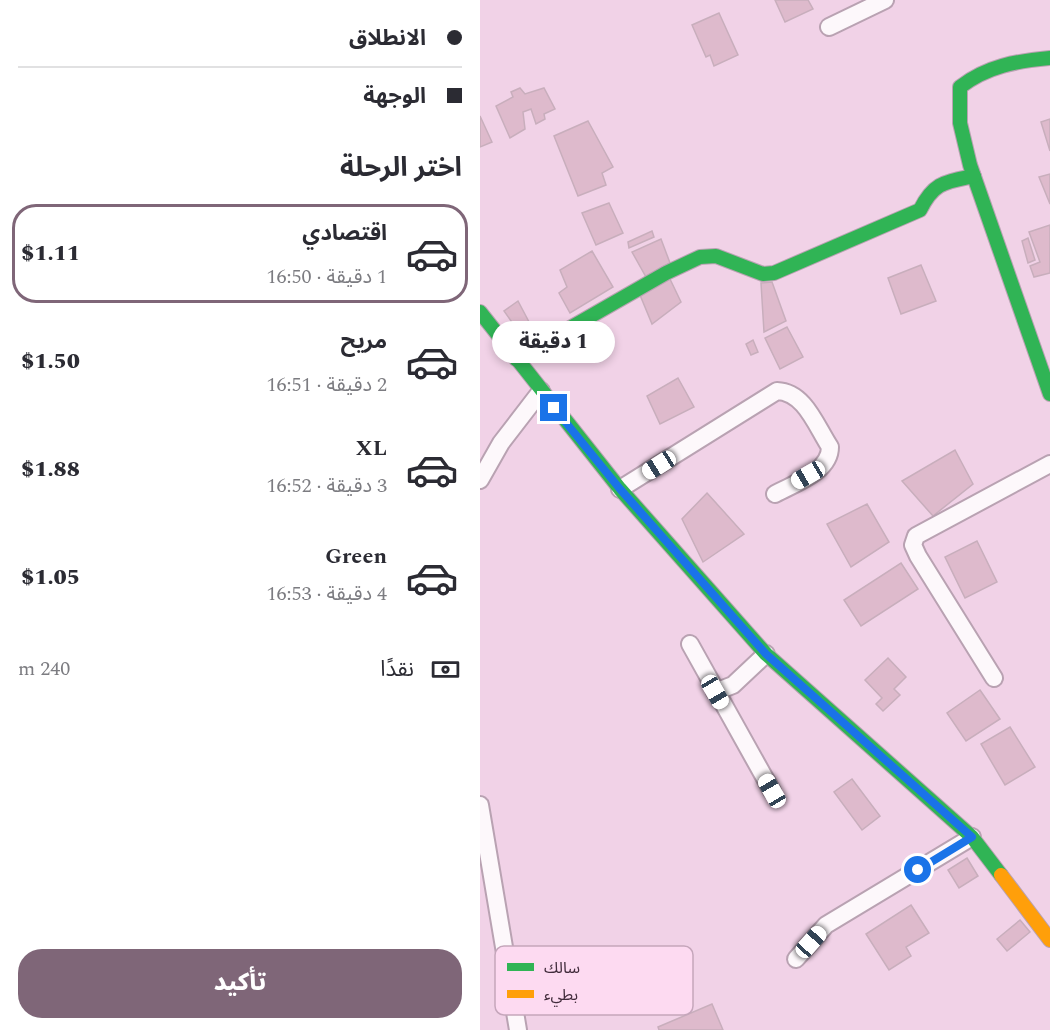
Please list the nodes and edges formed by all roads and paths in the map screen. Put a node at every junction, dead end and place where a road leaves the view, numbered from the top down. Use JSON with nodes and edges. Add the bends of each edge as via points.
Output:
{"nodes":[{"id":1,"x":885,"y":0,"type":"edge"},
{"id":2,"x":829,"y":27,"type":"dead end"},
{"id":3,"x":1050,"y":58,"type":"edge"},
{"id":4,"x":974,"y":176,"type":"junction"},
{"id":5,"x":480,"y":312,"type":"edge"},
{"id":6,"x":516,"y":359,"type":"junction"},
{"id":7,"x":541,"y":391,"type":"junction"},
{"id":8,"x":1050,"y":394,"type":"edge"},
{"id":9,"x":1050,"y":464,"type":"edge"},
{"id":10,"x":480,"y":480,"type":"edge"},
{"id":11,"x":620,"y":489,"type":"junction"},
{"id":12,"x":775,"y":494,"type":"dead end"},
{"id":13,"x":690,"y":644,"type":"dead end"},
{"id":14,"x":766,"y":654,"type":"junction"},
{"id":15,"x":994,"y":678,"type":"dead end"},
{"id":16,"x":715,"y":692,"type":"junction"},
{"id":17,"x":772,"y":791,"type":"dead end"},
{"id":18,"x":480,"y":805,"type":"edge"},
{"id":19,"x":972,"y":837,"type":"junction"},
{"id":20,"x":1050,"y":940,"type":"edge"},
{"id":21,"x":504,"y":946,"type":"edge"},
{"id":22,"x":796,"y":959,"type":"dead end"},
{"id":23,"x":515,"y":1015,"type":"edge"},
{"id":24,"x":518,"y":1030,"type":"edge"}],
"edges":[{"from":1,"to":2,"type":"street"},
{"from":3,"to":4,"type":"street","via":[[979,72],[960,87],[958,111]]},
{"from":4,"to":6,"type":"street","via":[[939,184],[929,190],[920,210],[774,273],[763,274],[716,256],[700,257]]},
{"from":4,"to":8,"type":"street"},
{"from":5,"to":6,"type":"street"},
{"from":6,"to":7,"type":"street"},
{"from":7,"to":10,"type":"street","via":[[501,443]]},
{"from":7,"to":11,"type":"street"},
{"from":9,"to":15,"type":"street","via":[[916,536],[913,544]]},
{"from":11,"to":12,"type":"street","via":[[777,391],[790,392],[799,397],[830,447],[830,457],[825,465]]},
{"from":11,"to":14,"type":"street"},
{"from":13,"to":16,"type":"street"},
{"from":14,"to":16,"type":"street","via":[[733,685]]},
{"from":14,"to":19,"type":"street"},
{"from":16,"to":17,"type":"street"},
{"from":18,"to":21,"type":"street"},
{"from":19,"to":20,"type":"street"},
{"from":19,"to":22,"type":"street","via":[[826,925]]},
{"from":23,"to":24,"type":"street"}]}
